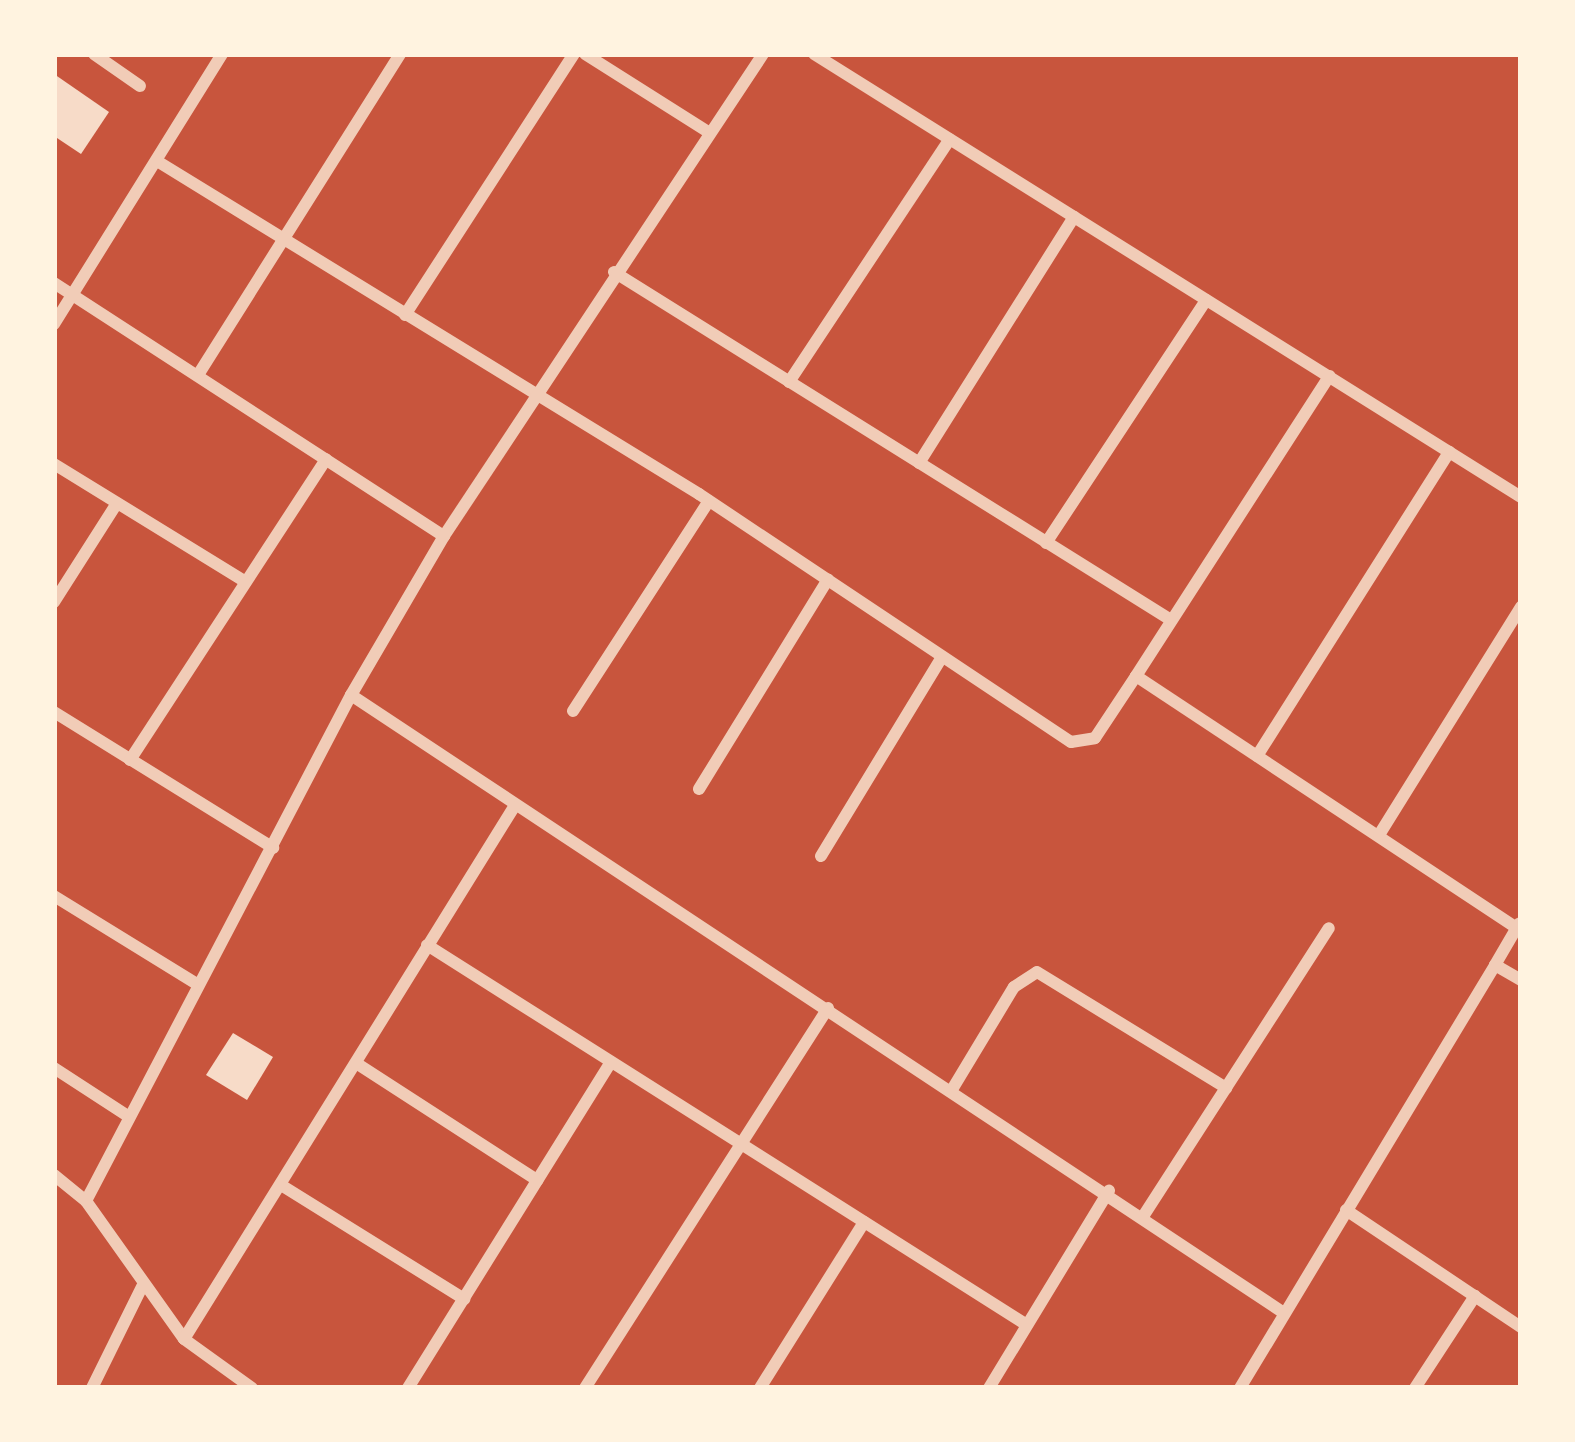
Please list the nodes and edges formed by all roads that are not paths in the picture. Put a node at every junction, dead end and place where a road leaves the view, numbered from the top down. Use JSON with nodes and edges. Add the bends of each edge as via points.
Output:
{"nodes":[{"id":1,"x":94,"y":54,"type":"edge"},
{"id":2,"x":222,"y":54,"type":"edge"},
{"id":3,"x":400,"y":54,"type":"edge"},
{"id":4,"x":574,"y":54,"type":"edge"},
{"id":5,"x":585,"y":54,"type":"edge"},
{"id":6,"x":763,"y":54,"type":"edge"},
{"id":7,"x":814,"y":54,"type":"edge"},
{"id":8,"x":140,"y":86,"type":"dead end"},
{"id":9,"x":707,"y":131,"type":"junction"},
{"id":10,"x":950,"y":139,"type":"junction"},
{"id":11,"x":157,"y":161,"type":"junction"},
{"id":12,"x":1074,"y":217,"type":"junction"},
{"id":13,"x":283,"y":239,"type":"junction"},
{"id":14,"x":614,"y":272,"type":"junction"},
{"id":15,"x":54,"y":283,"type":"edge"},
{"id":16,"x":73,"y":294,"type":"junction"},
{"id":17,"x":1206,"y":299,"type":"junction"},
{"id":18,"x":404,"y":315,"type":"junction"},
{"id":19,"x":54,"y":324,"type":"edge"},
{"id":20,"x":198,"y":375,"type":"junction"},
{"id":21,"x":1329,"y":376,"type":"junction"},
{"id":22,"x":790,"y":382,"type":"junction"},
{"id":23,"x":532,"y":395,"type":"junction"},
{"id":24,"x":1449,"y":452,"type":"junction"},
{"id":25,"x":326,"y":459,"type":"junction"},
{"id":26,"x":919,"y":463,"type":"junction"},
{"id":27,"x":54,"y":464,"type":"edge"},
{"id":28,"x":1521,"y":496,"type":"edge"},
{"id":29,"x":709,"y":501,"type":"junction"},
{"id":30,"x":117,"y":503,"type":"junction"},
{"id":31,"x":444,"y":536,"type":"junction"},
{"id":32,"x":1046,"y":543,"type":"junction"},
{"id":33,"x":828,"y":579,"type":"junction"},
{"id":34,"x":246,"y":582,"type":"junction"},
{"id":35,"x":54,"y":602,"type":"edge"},
{"id":36,"x":1521,"y":607,"type":"edge"},
{"id":37,"x":1171,"y":620,"type":"junction"},
{"id":38,"x":942,"y":657,"type":"junction"},
{"id":39,"x":1136,"y":676,"type":"junction"},
{"id":40,"x":352,"y":695,"type":"junction"},
{"id":41,"x":573,"y":711,"type":"dead end"},
{"id":42,"x":54,"y":712,"type":"edge"},
{"id":43,"x":1257,"y":756,"type":"junction"},
{"id":44,"x":130,"y":760,"type":"junction"},
{"id":45,"x":699,"y":789,"type":"dead end"},
{"id":46,"x":514,"y":807,"type":"junction"},
{"id":47,"x":1379,"y":836,"type":"junction"},
{"id":48,"x":273,"y":848,"type":"junction"},
{"id":49,"x":821,"y":856,"type":"dead end"},
{"id":50,"x":54,"y":896,"type":"edge"},
{"id":51,"x":1519,"y":925,"type":"edge"},
{"id":52,"x":1329,"y":928,"type":"dead end"},
{"id":53,"x":427,"y":945,"type":"junction"},
{"id":54,"x":1495,"y":964,"type":"junction"},
{"id":55,"x":1521,"y":980,"type":"edge"},
{"id":56,"x":197,"y":984,"type":"junction"},
{"id":57,"x":828,"y":1008,"type":"junction"},
{"id":58,"x":611,"y":1062,"type":"junction"},
{"id":59,"x":356,"y":1064,"type":"junction"},
{"id":60,"x":54,"y":1068,"type":"edge"},
{"id":61,"x":953,"y":1088,"type":"junction"},
{"id":62,"x":1226,"y":1088,"type":"junction"},
{"id":63,"x":128,"y":1116,"type":"junction"},
{"id":64,"x":740,"y":1144,"type":"junction"},
{"id":65,"x":54,"y":1175,"type":"edge"},
{"id":66,"x":537,"y":1180,"type":"junction"},
{"id":67,"x":281,"y":1185,"type":"junction"},
{"id":68,"x":1109,"y":1190,"type":"junction"},
{"id":69,"x":86,"y":1201,"type":"junction"},
{"id":70,"x":1346,"y":1210,"type":"junction"},
{"id":71,"x":1144,"y":1215,"type":"junction"},
{"id":72,"x":864,"y":1222,"type":"junction"},
{"id":73,"x":142,"y":1287,"type":"junction"},
{"id":74,"x":1475,"y":1296,"type":"junction"},
{"id":75,"x":464,"y":1299,"type":"junction"},
{"id":76,"x":1284,"y":1313,"type":"junction"},
{"id":77,"x":1027,"y":1325,"type":"junction"},
{"id":78,"x":1521,"y":1327,"type":"edge"},
{"id":79,"x":184,"y":1339,"type":"junction"},
{"id":80,"x":92,"y":1388,"type":"edge"},
{"id":81,"x":251,"y":1388,"type":"edge"},
{"id":82,"x":408,"y":1388,"type":"edge"},
{"id":83,"x":585,"y":1388,"type":"edge"},
{"id":84,"x":760,"y":1388,"type":"edge"},
{"id":85,"x":989,"y":1388,"type":"edge"},
{"id":86,"x":1240,"y":1388,"type":"edge"},
{"id":87,"x":1415,"y":1388,"type":"edge"}],
"edges":[{"from":1,"to":8,"type":"street"},
{"from":2,"to":11,"type":"street"},
{"from":3,"to":13,"type":"street"},
{"from":4,"to":18,"type":"street"},
{"from":5,"to":9,"type":"street"},
{"from":6,"to":9,"type":"street"},
{"from":7,"to":10,"type":"street"},
{"from":9,"to":14,"type":"street"},
{"from":10,"to":12,"type":"street"},
{"from":10,"to":22,"type":"street"},
{"from":11,"to":13,"type":"street"},
{"from":11,"to":16,"type":"street"},
{"from":12,"to":17,"type":"street"},
{"from":12,"to":26,"type":"street"},
{"from":13,"to":18,"type":"street"},
{"from":13,"to":20,"type":"street"},
{"from":14,"to":22,"type":"street"},
{"from":14,"to":23,"type":"street"},
{"from":15,"to":16,"type":"street"},
{"from":16,"to":19,"type":"street"},
{"from":16,"to":20,"type":"street"},
{"from":17,"to":21,"type":"street"},
{"from":17,"to":32,"type":"street"},
{"from":18,"to":23,"type":"street"},
{"from":20,"to":25,"type":"street"},
{"from":21,"to":24,"type":"street"},
{"from":21,"to":37,"type":"street"},
{"from":22,"to":26,"type":"street"},
{"from":23,"to":29,"type":"street"},
{"from":23,"to":31,"type":"street"},
{"from":24,"to":28,"type":"street"},
{"from":24,"to":43,"type":"street"},
{"from":25,"to":31,"type":"street"},
{"from":25,"to":34,"type":"street"},
{"from":26,"to":32,"type":"street"},
{"from":27,"to":30,"type":"street"},
{"from":29,"to":33,"type":"street"},
{"from":29,"to":41,"type":"street"},
{"from":30,"to":34,"type":"street"},
{"from":30,"to":35,"type":"street"},
{"from":31,"to":40,"type":"street"},
{"from":32,"to":37,"type":"street"},
{"from":33,"to":38,"type":"street"},
{"from":33,"to":45,"type":"street"},
{"from":34,"to":44,"type":"street"},
{"from":36,"to":47,"type":"street"},
{"from":37,"to":39,"type":"street"},
{"from":38,"to":39,"type":"street","via":[[1084,744]]},
{"from":38,"to":49,"type":"street"},
{"from":39,"to":43,"type":"street"},
{"from":40,"to":46,"type":"street"},
{"from":40,"to":48,"type":"street"},
{"from":42,"to":44,"type":"street"},
{"from":43,"to":47,"type":"street"},
{"from":44,"to":48,"type":"street"},
{"from":46,"to":53,"type":"street"},
{"from":46,"to":57,"type":"street"},
{"from":47,"to":51,"type":"street"},
{"from":48,"to":56,"type":"street"},
{"from":50,"to":56,"type":"street"},
{"from":51,"to":54,"type":"street"},
{"from":52,"to":62,"type":"street"},
{"from":53,"to":58,"type":"street"},
{"from":53,"to":59,"type":"street"},
{"from":54,"to":55,"type":"street"},
{"from":54,"to":70,"type":"street"},
{"from":56,"to":63,"type":"street"},
{"from":57,"to":61,"type":"street"},
{"from":57,"to":64,"type":"street"},
{"from":58,"to":64,"type":"street"},
{"from":58,"to":66,"type":"street"},
{"from":59,"to":66,"type":"street"},
{"from":59,"to":67,"type":"street"},
{"from":60,"to":63,"type":"street"},
{"from":61,"to":62,"type":"street","via":[[1014,987],[1036,971]]},
{"from":61,"to":68,"type":"street"},
{"from":62,"to":71,"type":"street"},
{"from":63,"to":69,"type":"street"},
{"from":64,"to":72,"type":"street"},
{"from":64,"to":83,"type":"street"},
{"from":65,"to":69,"type":"street"},
{"from":66,"to":75,"type":"street"},
{"from":67,"to":75,"type":"street"},
{"from":67,"to":79,"type":"street"},
{"from":68,"to":71,"type":"street"},
{"from":68,"to":77,"type":"street"},
{"from":69,"to":73,"type":"street"},
{"from":70,"to":74,"type":"street"},
{"from":70,"to":76,"type":"street"},
{"from":71,"to":76,"type":"street"},
{"from":72,"to":77,"type":"street"},
{"from":72,"to":84,"type":"street"},
{"from":73,"to":79,"type":"street"},
{"from":73,"to":80,"type":"street"},
{"from":74,"to":78,"type":"street"},
{"from":74,"to":87,"type":"street"},
{"from":75,"to":82,"type":"street"},
{"from":76,"to":86,"type":"street"},
{"from":77,"to":85,"type":"street"},
{"from":79,"to":81,"type":"street"}]}
